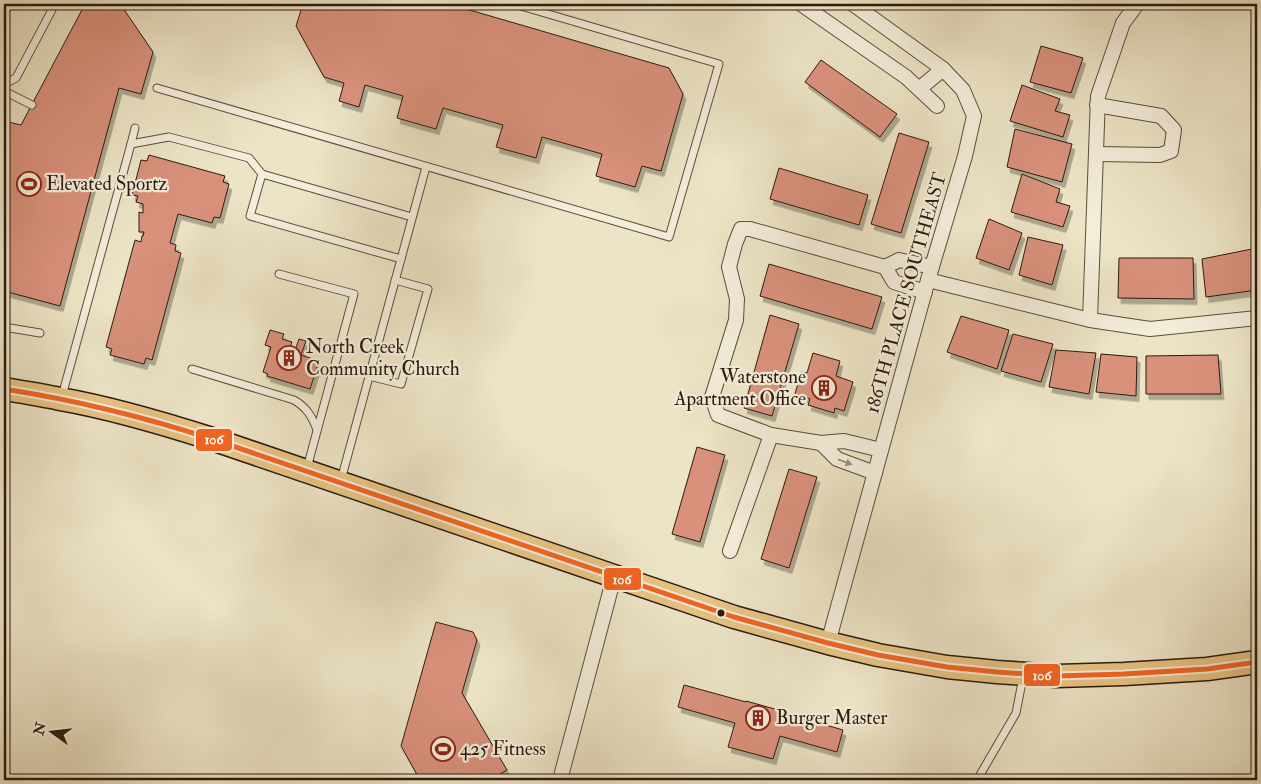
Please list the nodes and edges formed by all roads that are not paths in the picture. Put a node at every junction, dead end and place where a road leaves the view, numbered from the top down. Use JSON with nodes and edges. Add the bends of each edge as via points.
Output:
{"nodes":[{"id":1,"x":55,"y":4,"type":"edge"},
{"id":2,"x":514,"y":4,"type":"edge"},
{"id":3,"x":801,"y":4,"type":"edge"},
{"id":4,"x":852,"y":4,"type":"edge"},
{"id":5,"x":1137,"y":4,"type":"edge"},
{"id":6,"x":943,"y":69,"type":"junction"},
{"id":7,"x":4,"y":84,"type":"edge"},
{"id":8,"x":157,"y":88,"type":"dead end"},
{"id":9,"x":918,"y":89,"type":"junction"},
{"id":10,"x":4,"y":91,"type":"edge"},
{"id":11,"x":32,"y":105,"type":"dead end"},
{"id":12,"x":1097,"y":105,"type":"junction"},
{"id":13,"x":937,"y":106,"type":"dead end"},
{"id":14,"x":135,"y":128,"type":"dead end"},
{"id":15,"x":131,"y":144,"type":"junction"},
{"id":16,"x":1096,"y":154,"type":"junction"},
{"id":17,"x":426,"y":167,"type":"junction"},
{"id":18,"x":262,"y":174,"type":"junction"},
{"id":19,"x":412,"y":217,"type":"junction"},
{"id":20,"x":401,"y":259,"type":"junction"},
{"id":21,"x":885,"y":267,"type":"junction"},
{"id":22,"x":278,"y":274,"type":"dead end"},
{"id":23,"x":395,"y":280,"type":"junction"},
{"id":24,"x":928,"y":280,"type":"junction"},
{"id":25,"x":1257,"y":318,"type":"edge"},
{"id":26,"x":1090,"y":320,"type":"junction"},
{"id":27,"x":4,"y":327,"type":"edge"},
{"id":28,"x":40,"y":333,"type":"dead end"},
{"id":29,"x":192,"y":368,"type":"dead end"},
{"id":30,"x":369,"y":376,"type":"junction"},
{"id":31,"x":4,"y":389,"type":"edge"},
{"id":32,"x":62,"y":399,"type":"junction"},
{"id":33,"x":317,"y":430,"type":"junction"},
{"id":34,"x":771,"y":435,"type":"junction"},
{"id":35,"x":821,"y":443,"type":"junction"},
{"id":36,"x":881,"y":450,"type":"junction"},
{"id":37,"x":306,"y":471,"type":"junction"},
{"id":38,"x":875,"y":473,"type":"junction"},
{"id":39,"x":340,"y":482,"type":"junction"},
{"id":40,"x":730,"y":551,"type":"dead end"},
{"id":41,"x":614,"y":577,"type":"junction"},
{"id":42,"x":828,"y":643,"type":"junction"},
{"id":43,"x":1257,"y":662,"type":"edge"},
{"id":44,"x":1023,"y":674,"type":"junction"},
{"id":45,"x":560,"y":780,"type":"edge"},
{"id":46,"x":977,"y":780,"type":"edge"}],
"edges":[{"from":1,"to":7,"type":"lane","via":[[16,78]]},
{"from":2,"to":17,"type":"lane","via":[[719,64],[669,237]]},
{"from":3,"to":9,"type":"street"},
{"from":4,"to":6,"type":"street","name":"186TH PLACE SOUTHEAST"},
{"from":5,"to":12,"type":"street","via":[[1123,23]]},
{"from":6,"to":9,"type":"street"},
{"from":6,"to":24,"type":"street","name":"186TH PLACE SOUTHEAST","via":[[964,90],[974,116]]},
{"from":8,"to":17,"type":"lane"},
{"from":9,"to":13,"type":"street"},
{"from":10,"to":11,"type":"lane"},
{"from":12,"to":16,"type":"street"},
{"from":12,"to":16,"type":"street","via":[[1161,116],[1174,130],[1171,151],[1160,155]]},
{"from":14,"to":15,"type":"lane"},
{"from":15,"to":18,"type":"lane","via":[[169,137],[249,158]]},
{"from":15,"to":32,"type":"lane"},
{"from":16,"to":26,"type":"street"},
{"from":17,"to":19,"type":"lane"},
{"from":18,"to":19,"type":"lane"},
{"from":18,"to":20,"type":"lane","via":[[250,216]]},
{"from":19,"to":20,"type":"lane"},
{"from":20,"to":23,"type":"lane"},
{"from":21,"to":24,"type":"street","via":[[899,260]]},
{"from":21,"to":24,"type":"street","via":[[894,282]]},
{"from":21,"to":34,"type":"street","via":[[779,236],[741,229],[729,267],[737,299],[736,320],[712,397],[718,415]]},
{"from":22,"to":33,"type":"lane","via":[[354,294]]},
{"from":23,"to":30,"type":"lane"},
{"from":23,"to":30,"type":"lane","via":[[428,289],[401,384]]},
{"from":24,"to":26,"type":"street"},
{"from":24,"to":36,"type":"street","name":"186TH PLACE SOUTHEAST"},
{"from":25,"to":26,"type":"street","via":[[1150,329]]},
{"from":27,"to":28,"type":"lane"},
{"from":29,"to":33,"type":"lane","via":[[294,400],[310,413]]},
{"from":30,"to":39,"type":"lane"},
{"from":31,"to":32,"type":"main road"},
{"from":32,"to":37,"type":"main road","via":[[212,438]]},
{"from":33,"to":37,"type":"lane"},
{"from":34,"to":35,"type":"street"},
{"from":34,"to":40,"type":"street"},
{"from":35,"to":36,"type":"street","via":[[844,441]]},
{"from":35,"to":38,"type":"street","one_way":true,"via":[[837,459]]},
{"from":36,"to":38,"type":"street","name":"186TH PLACE SOUTHEAST"},
{"from":37,"to":39,"type":"main road"},
{"from":38,"to":42,"type":"street","name":"186TH PLACE SOUTHEAST"},
{"from":39,"to":41,"type":"main road"},
{"from":41,"to":42,"type":"main road","via":[[734,617]]},
{"from":41,"to":45,"type":"street"},
{"from":42,"to":44,"type":"main road","via":[[878,656]]},
{"from":43,"to":44,"type":"main road","via":[[1208,669],[1124,674]]},
{"from":44,"to":46,"type":"lane","via":[[1016,713]]}]}
